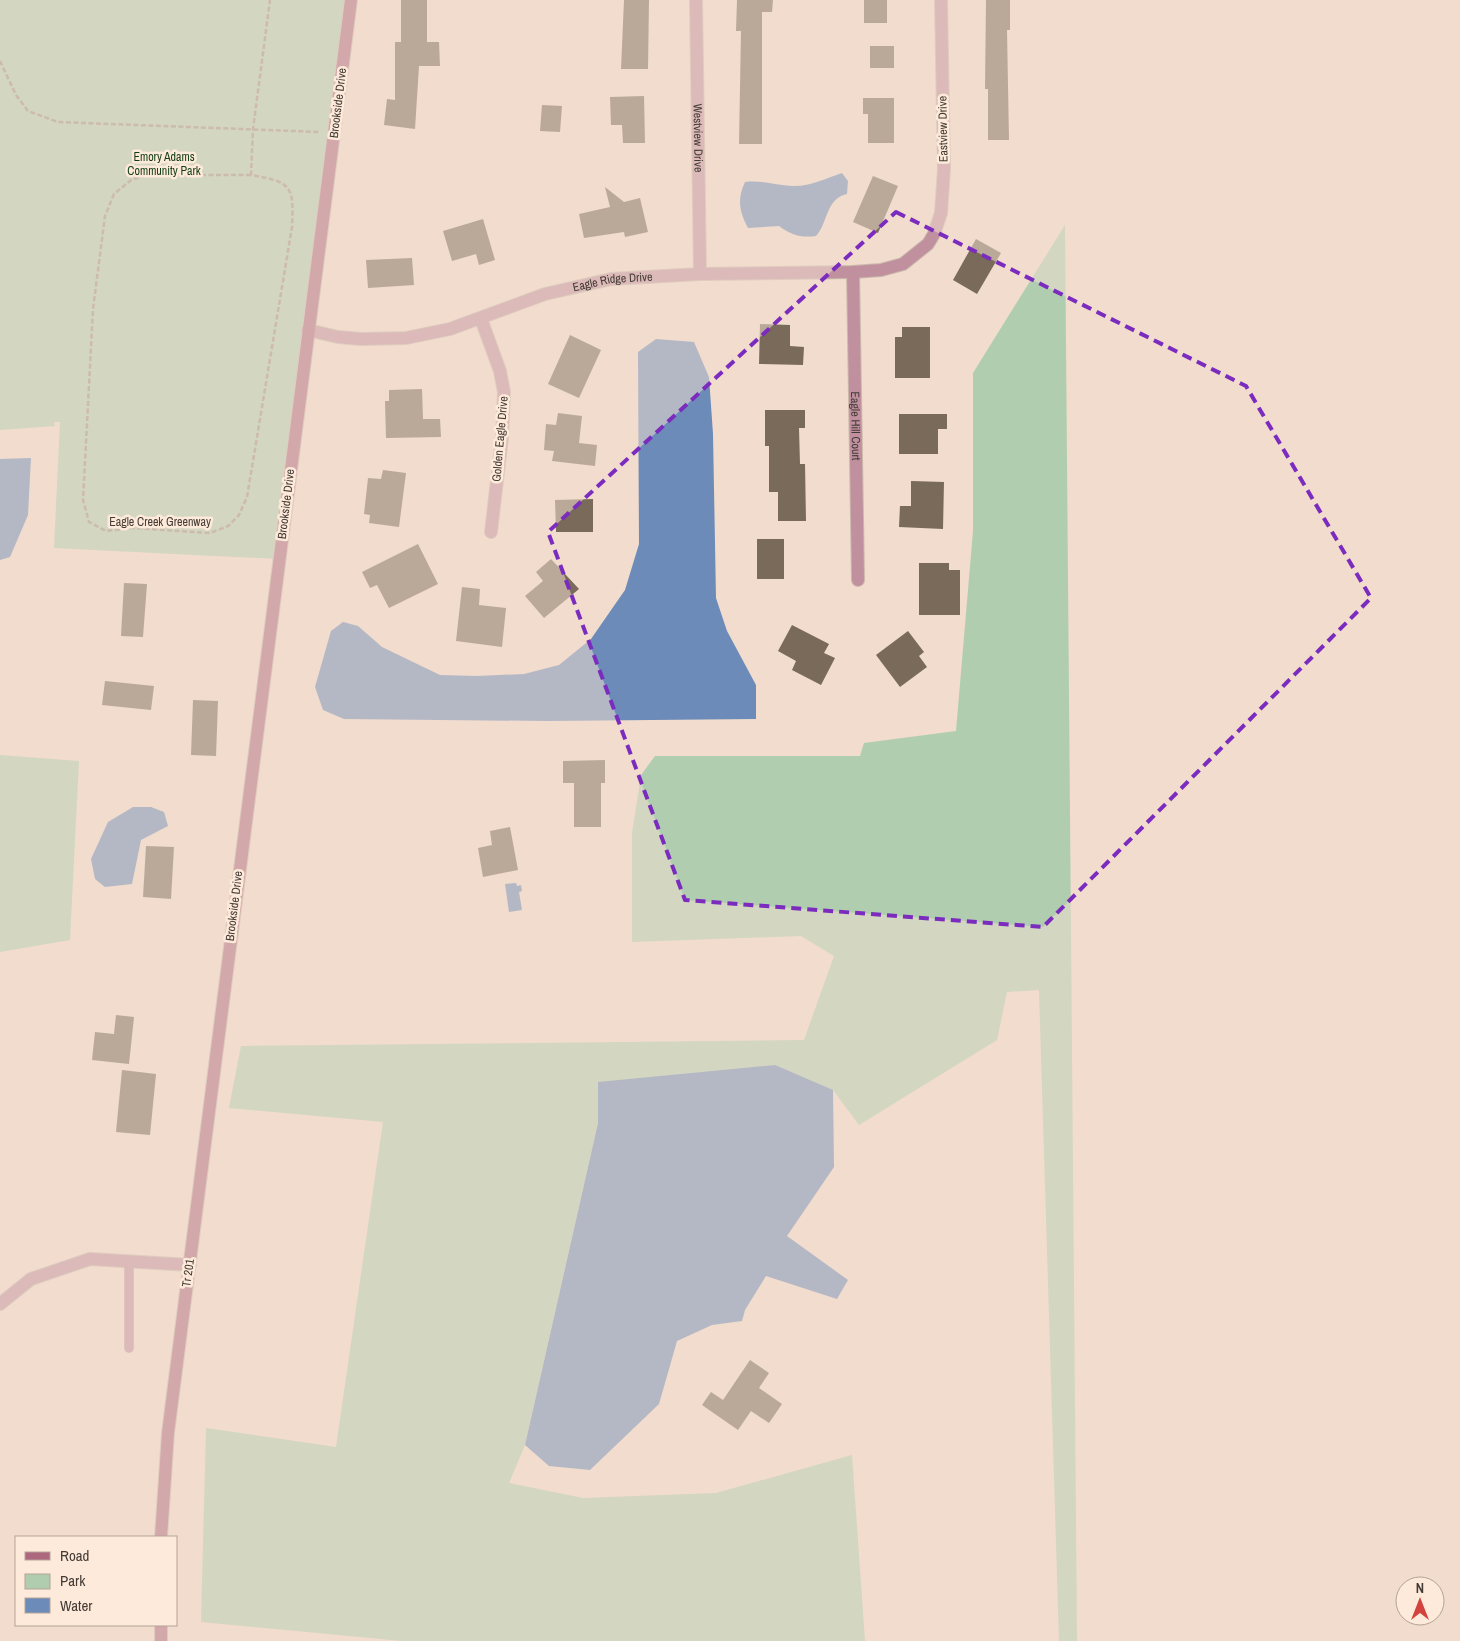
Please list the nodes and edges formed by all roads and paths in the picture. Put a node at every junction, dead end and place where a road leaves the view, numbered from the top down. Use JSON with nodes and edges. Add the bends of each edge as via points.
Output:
{"nodes":[{"id":1,"x":270,"y":0,"type":"edge"},
{"id":2,"x":351,"y":0,"type":"edge"},
{"id":3,"x":696,"y":0,"type":"edge"},
{"id":4,"x":941,"y":0,"type":"edge"},
{"id":5,"x":0,"y":61,"type":"edge"},
{"id":6,"x":253,"y":130,"type":"junction"},
{"id":7,"x":334,"y":133,"type":"junction"},
{"id":8,"x":251,"y":174,"type":"junction"},
{"id":9,"x":920,"y":252,"type":"joint"},
{"id":10,"x":853,"y":272,"type":"junction"},
{"id":11,"x":700,"y":274,"type":"junction"},
{"id":12,"x":481,"y":319,"type":"junction"},
{"id":13,"x":308,"y":330,"type":"junction"},
{"id":14,"x":491,"y":532,"type":"dead end"},
{"id":15,"x":858,"y":580,"type":"dead end"},
{"id":16,"x":222,"y":1009,"type":"joint"},
{"id":17,"x":129,"y":1262,"type":"junction"},
{"id":18,"x":190,"y":1266,"type":"junction"},
{"id":19,"x":0,"y":1304,"type":"edge"},
{"id":20,"x":129,"y":1348,"type":"dead end"},
{"id":21,"x":161,"y":1536,"type":"edge"},
{"id":22,"x":161,"y":1626,"type":"edge"},
{"id":23,"x":161,"y":1641,"type":"edge"}],
"edges":[{"from":1,"to":6,"type":"path"},
{"from":2,"to":7,"type":"street","name":"Brookside Drive"},
{"from":3,"to":11,"type":"street","name":"Westview Drive"},
{"from":4,"to":9,"type":"street","name":"Eastview Drive","via":[[942,202],[934,234]]},
{"from":5,"to":6,"type":"path","via":[[16,95],[28,111],[58,122]]},
{"from":6,"to":7,"type":"path"},
{"from":6,"to":8,"type":"path"},
{"from":7,"to":13,"type":"street","name":"Brookside Drive"},
{"from":8,"to":8,"type":"path","name":"Eagle Creek Greenway","via":[[276,179],[288,188],[293,202],[292,227],[247,497],[239,515],[228,526],[210,533],[133,528],[106,532],[89,522],[83,500],[93,309],[105,216],[114,194],[131,180],[146,174]]},
{"from":9,"to":10,"type":"street","name":"Eagle Ridge Drive","via":[[892,268]]},
{"from":10,"to":11,"type":"street","name":"Eagle Ridge Drive"},
{"from":10,"to":15,"type":"street","name":"Eagle Hill Court"},
{"from":11,"to":12,"type":"street","name":"Eagle Ridge Drive","via":[[589,282],[545,294]]},
{"from":12,"to":13,"type":"street","name":"Eagle Ridge Drive","via":[[428,334],[384,339],[338,337]]},
{"from":12,"to":14,"type":"street","name":"Golden Eagle Drive","via":[[504,392]]},
{"from":13,"to":16,"type":"street","name":"Brookside Drive"},
{"from":16,"to":18,"type":"street","name":"Tr 201"},
{"from":17,"to":18,"type":"street"},
{"from":17,"to":19,"type":"street","via":[[90,1259],[31,1279]]},
{"from":17,"to":20,"type":"lane"},
{"from":18,"to":21,"type":"street","name":"Tr 201","via":[[168,1434]]},
{"from":22,"to":23,"type":"street"}]}
